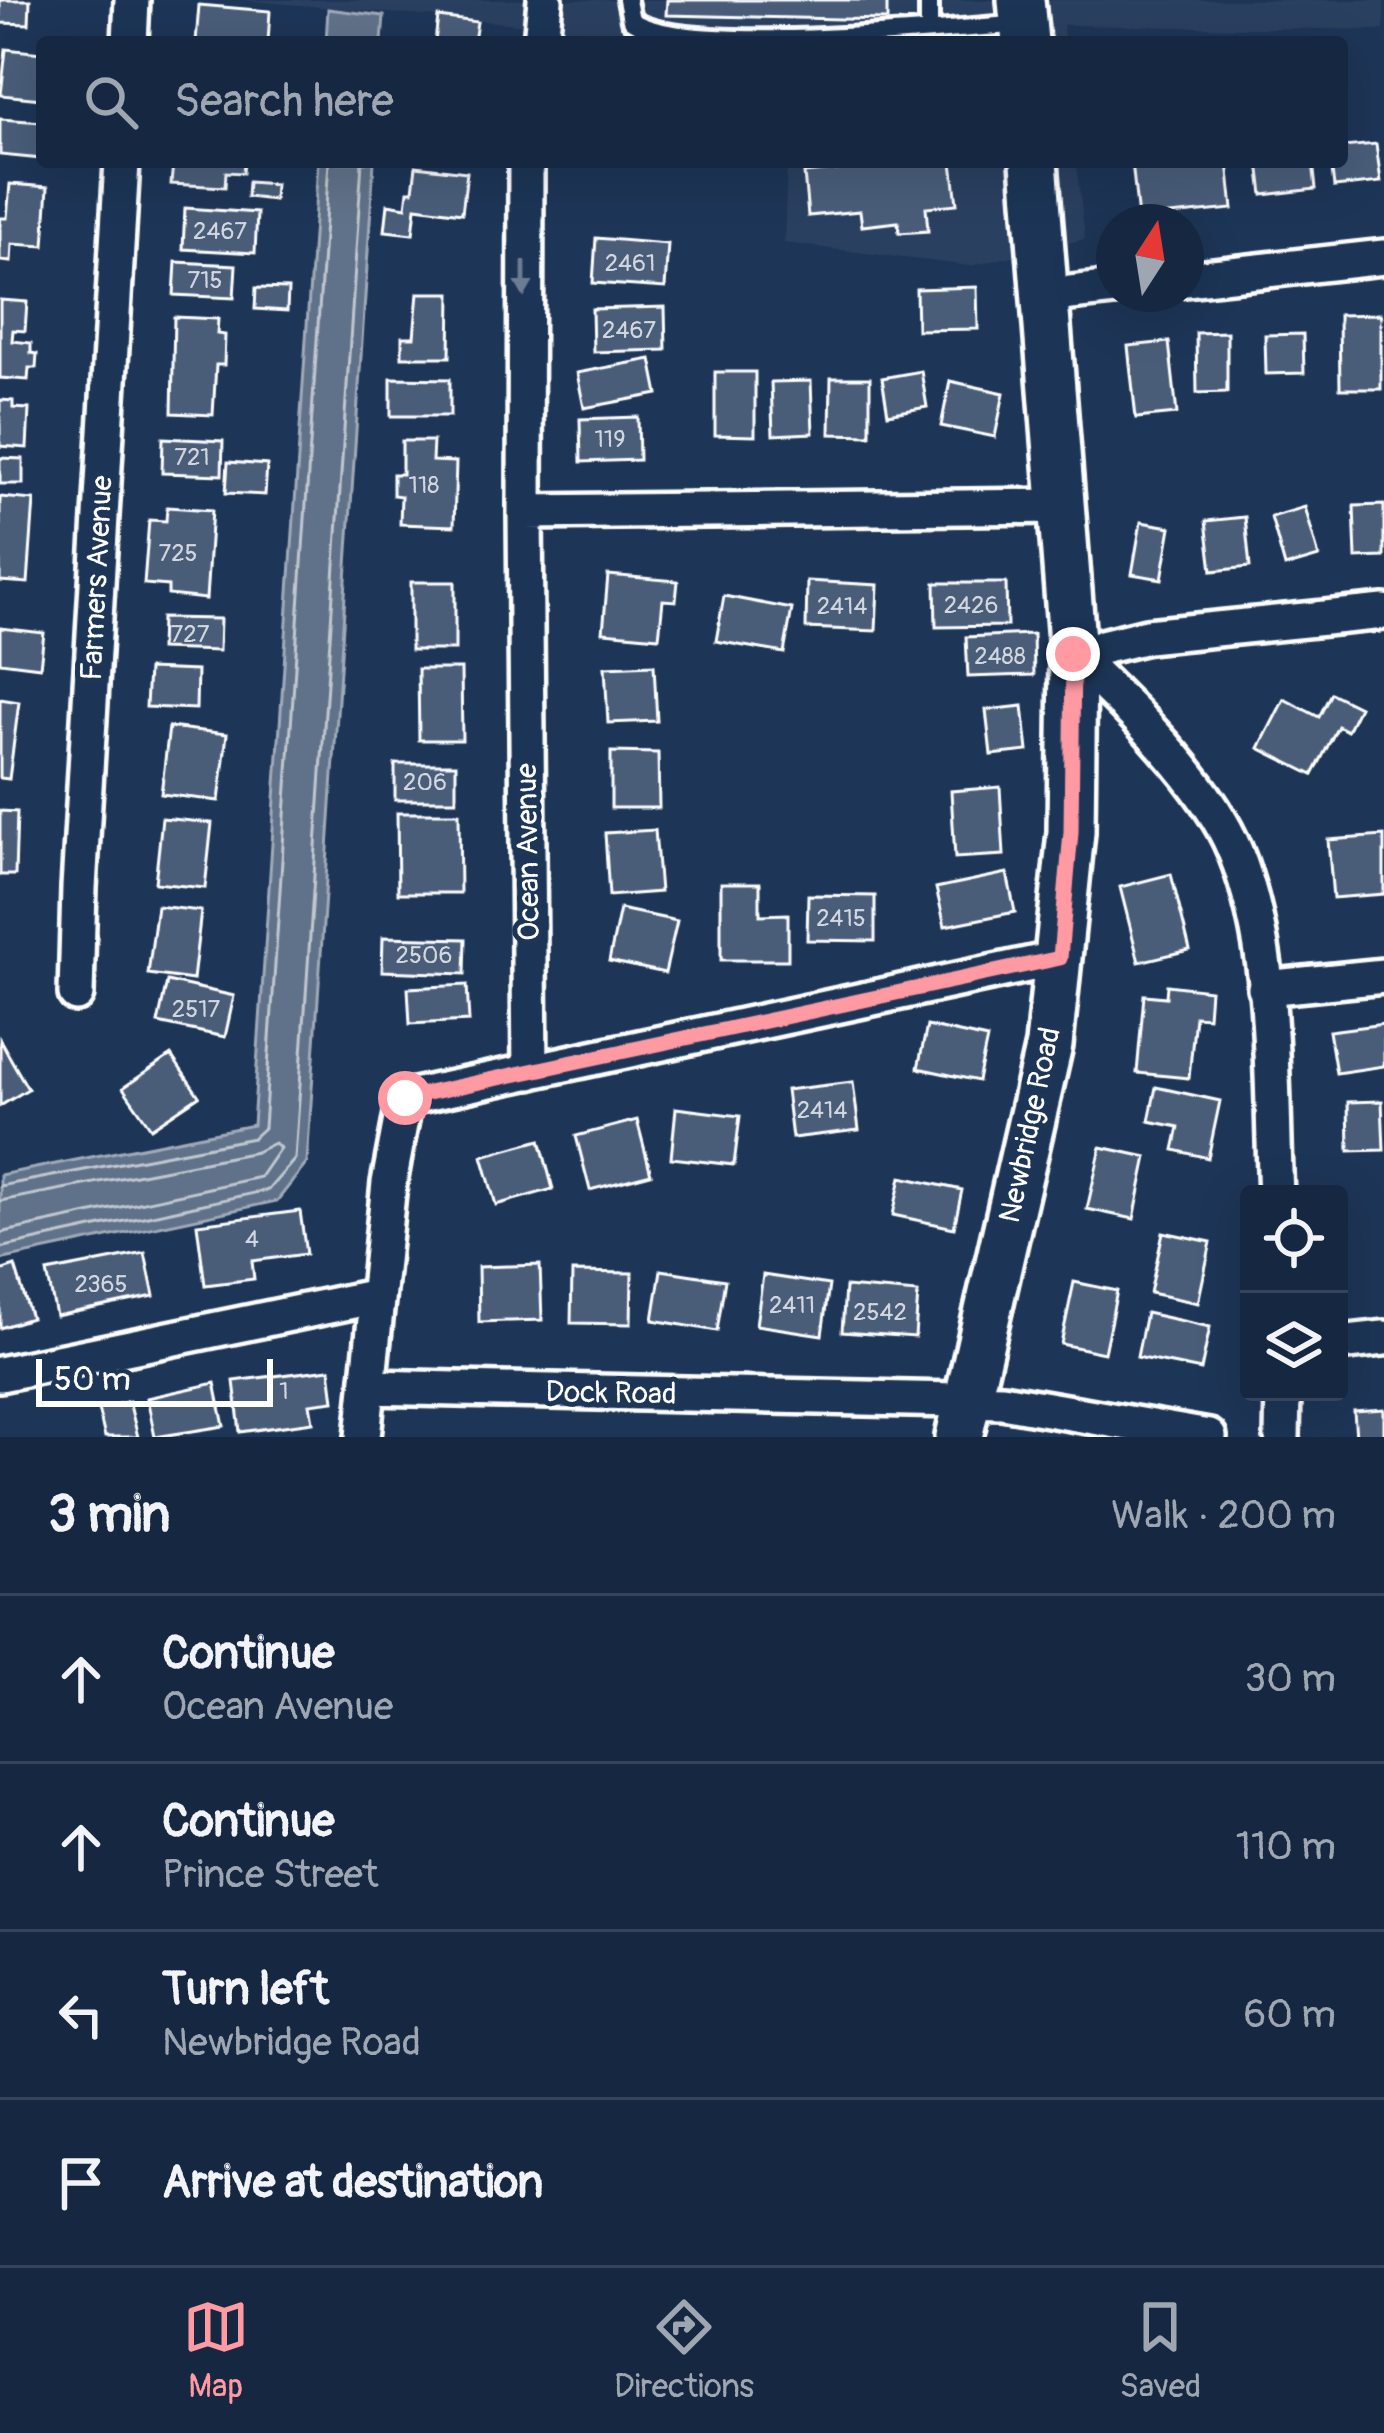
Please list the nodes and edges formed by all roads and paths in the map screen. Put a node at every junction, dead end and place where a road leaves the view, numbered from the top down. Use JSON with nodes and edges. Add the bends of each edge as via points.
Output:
{"nodes":[{"id":1,"x":132,"y":0,"type":"edge"},
{"id":2,"x":545,"y":0,"type":"edge"},
{"id":3,"x":627,"y":0,"type":"edge"},
{"id":4,"x":928,"y":0,"type":"edge"},
{"id":5,"x":1023,"y":22,"type":"edge"},
{"id":6,"x":928,"y":30,"type":"junction"},
{"id":7,"x":130,"y":36,"type":"edge"},
{"id":8,"x":542,"y":36,"type":"edge"},
{"id":9,"x":668,"y":36,"type":"edge"},
{"id":10,"x":836,"y":36,"type":"edge"},
{"id":11,"x":122,"y":168,"type":"edge"},
{"id":12,"x":526,"y":168,"type":"edge"},
{"id":13,"x":1034,"y":168,"type":"edge"},
{"id":14,"x":1384,"y":257,"type":"edge"},
{"id":15,"x":1204,"y":277,"type":"edge"},
{"id":16,"x":1096,"y":290,"type":"edge"},
{"id":17,"x":1045,"y":296,"type":"junction"},
{"id":18,"x":1061,"y":506,"type":"junction"},
{"id":19,"x":525,"y":512,"type":"junction"},
{"id":20,"x":1384,"y":613,"type":"edge"},
{"id":21,"x":1073,"y":654,"type":"junction"},
{"id":22,"x":1060,"y":958,"type":"junction"},
{"id":23,"x":1384,"y":976,"type":"edge"},
{"id":24,"x":1265,"y":988,"type":"junction"},
{"id":25,"x":76,"y":994,"type":"dead end"},
{"id":26,"x":530,"y":1072,"type":"junction"},
{"id":27,"x":1276,"y":1185,"type":"edge"},
{"id":28,"x":377,"y":1296,"type":"junction"},
{"id":29,"x":1384,"y":1338,"type":"edge"},
{"id":30,"x":1348,"y":1342,"type":"edge"},
{"id":31,"x":0,"y":1374,"type":"edge"},
{"id":32,"x":369,"y":1387,"type":"junction"},
{"id":33,"x":1283,"y":1401,"type":"edge"},
{"id":34,"x":964,"y":1418,"type":"edge"},
{"id":35,"x":363,"y":1437,"type":"edge"},
{"id":36,"x":1209,"y":1437,"type":"edge"},
{"id":37,"x":1282,"y":1437,"type":"edge"}],
"edges":[{"from":1,"to":7,"type":"street"},
{"from":2,"to":8,"type":"street"},
{"from":3,"to":9,"type":"lane","via":[[631,20]]},
{"from":4,"to":6,"type":"lane"},
{"from":5,"to":6,"type":"lane"},
{"from":6,"to":10,"type":"lane"},
{"from":11,"to":25,"type":"street","name":"Farmers Avenue"},
{"from":12,"to":19,"type":"street","name":"Ocean Avenue","one_way":true},
{"from":13,"to":17,"type":"street","name":"Newbridge Road"},
{"from":14,"to":15,"type":"street"},
{"from":16,"to":17,"type":"street"},
{"from":17,"to":18,"type":"street","name":"Newbridge Road"},
{"from":18,"to":19,"type":"street"},
{"from":18,"to":21,"type":"street","name":"Newbridge Road"},
{"from":19,"to":26,"type":"street","name":"Ocean Avenue"},
{"from":20,"to":21,"type":"street","via":[[1147,636]]},
{"from":21,"to":22,"type":"street","name":"Newbridge Road"},
{"from":21,"to":24,"type":"street","via":[[1166,750],[1234,848],[1256,918]]},
{"from":22,"to":26,"type":"street"},
{"from":22,"to":34,"type":"street","name":"Newbridge Road","via":[[1025,1164]]},
{"from":23,"to":24,"type":"street"},
{"from":24,"to":27,"type":"street"},
{"from":26,"to":28,"type":"street","via":[[405,1098]]},
{"from":28,"to":31,"type":"street"},
{"from":28,"to":32,"type":"street"},
{"from":29,"to":30,"type":"street"},
{"from":32,"to":34,"type":"street","name":"Dock Road"},
{"from":32,"to":35,"type":"street"},
{"from":33,"to":37,"type":"street"},
{"from":34,"to":36,"type":"street","name":"Dock Road","via":[[1002,1400]]}]}
